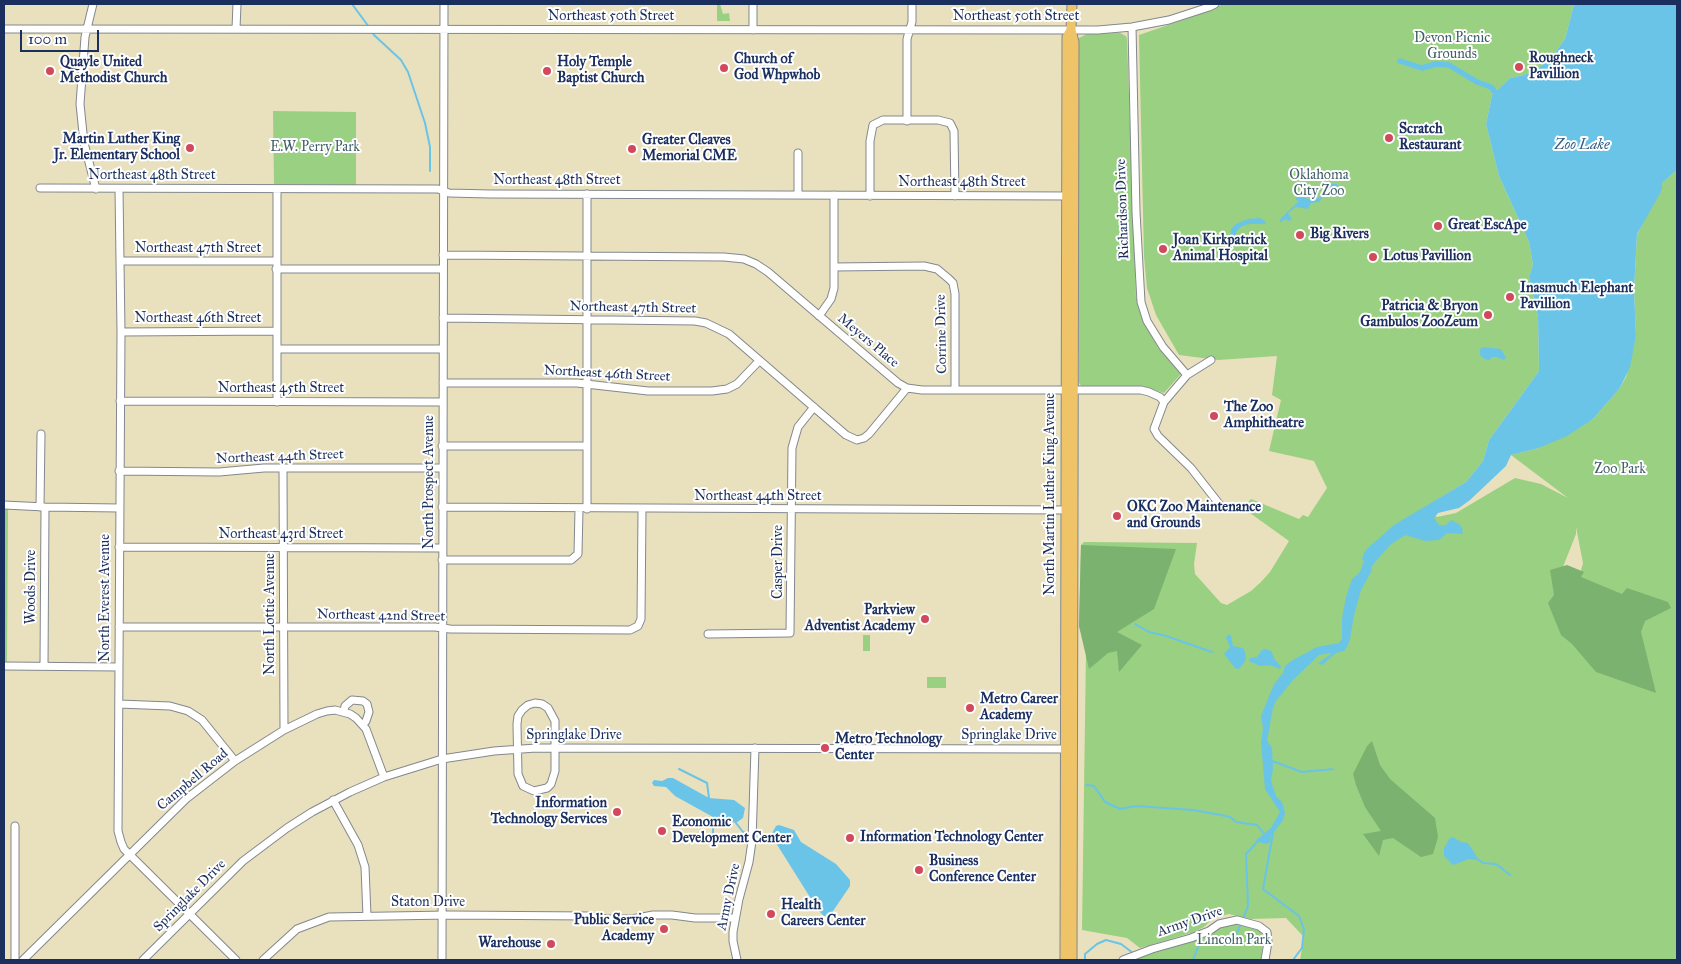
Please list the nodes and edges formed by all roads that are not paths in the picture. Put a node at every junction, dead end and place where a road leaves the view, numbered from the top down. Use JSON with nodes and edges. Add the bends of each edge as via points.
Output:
{"nodes":[{"id":1,"x":93,"y":4,"type":"edge"},
{"id":2,"x":236,"y":4,"type":"edge"},
{"id":3,"x":444,"y":4,"type":"edge"},
{"id":4,"x":753,"y":4,"type":"edge"},
{"id":5,"x":912,"y":4,"type":"edge"},
{"id":6,"x":1072,"y":4,"type":"edge"},
{"id":7,"x":1215,"y":4,"type":"edge"},
{"id":8,"x":1132,"y":28,"type":"junction"},
{"id":9,"x":4,"y":29,"type":"edge"},
{"id":10,"x":86,"y":29,"type":"junction"},
{"id":11,"x":236,"y":29,"type":"junction"},
{"id":12,"x":443,"y":29,"type":"junction"},
{"id":13,"x":753,"y":30,"type":"junction"},
{"id":14,"x":910,"y":30,"type":"junction"},
{"id":15,"x":1071,"y":30,"type":"junction"},
{"id":16,"x":907,"y":121,"type":"junction"},
{"id":17,"x":798,"y":153,"type":"dead end"},
{"id":18,"x":40,"y":188,"type":"dead end"},
{"id":19,"x":277,"y":188,"type":"junction"},
{"id":20,"x":96,"y":189,"type":"junction"},
{"id":21,"x":119,"y":189,"type":"junction"},
{"id":22,"x":443,"y":191,"type":"junction"},
{"id":23,"x":587,"y":194,"type":"junction"},
{"id":24,"x":798,"y":195,"type":"junction"},
{"id":25,"x":834,"y":195,"type":"junction"},
{"id":26,"x":870,"y":196,"type":"junction"},
{"id":27,"x":954,"y":196,"type":"junction"},
{"id":28,"x":1071,"y":196,"type":"junction"},
{"id":29,"x":443,"y":255,"type":"junction"},
{"id":30,"x":587,"y":256,"type":"junction"},
{"id":31,"x":120,"y":261,"type":"junction"},
{"id":32,"x":276,"y":265,"type":"junction"},
{"id":33,"x":834,"y":267,"type":"junction"},
{"id":34,"x":443,"y":269,"type":"junction"},
{"id":35,"x":819,"y":316,"type":"junction"},
{"id":36,"x":443,"y":318,"type":"junction"},
{"id":37,"x":587,"y":319,"type":"junction"},
{"id":38,"x":276,"y":331,"type":"junction"},
{"id":39,"x":120,"y":332,"type":"junction"},
{"id":40,"x":277,"y":349,"type":"junction"},
{"id":41,"x":442,"y":349,"type":"junction"},
{"id":42,"x":1211,"y":360,"type":"dead end"},
{"id":43,"x":759,"y":361,"type":"junction"},
{"id":44,"x":1187,"y":375,"type":"junction"},
{"id":45,"x":443,"y":383,"type":"junction"},
{"id":46,"x":587,"y":384,"type":"junction"},
{"id":47,"x":908,"y":388,"type":"junction"},
{"id":48,"x":955,"y":390,"type":"junction"},
{"id":49,"x":1070,"y":390,"type":"junction"},
{"id":50,"x":120,"y":401,"type":"junction"},
{"id":51,"x":278,"y":402,"type":"junction"},
{"id":52,"x":442,"y":402,"type":"junction"},
{"id":53,"x":1164,"y":402,"type":"junction"},
{"id":54,"x":814,"y":407,"type":"junction"},
{"id":55,"x":41,"y":434,"type":"dead end"},
{"id":56,"x":442,"y":446,"type":"junction"},
{"id":57,"x":587,"y":446,"type":"junction"},
{"id":58,"x":283,"y":468,"type":"junction"},
{"id":59,"x":442,"y":468,"type":"junction"},
{"id":60,"x":119,"y":470,"type":"junction"},
{"id":61,"x":4,"y":505,"type":"edge"},
{"id":62,"x":1220,"y":506,"type":"dead end"},
{"id":63,"x":42,"y":507,"type":"junction"},
{"id":64,"x":119,"y":508,"type":"junction"},
{"id":65,"x":442,"y":508,"type":"junction"},
{"id":66,"x":583,"y":509,"type":"junction"},
{"id":67,"x":642,"y":510,"type":"junction"},
{"id":68,"x":792,"y":510,"type":"junction"},
{"id":69,"x":1069,"y":510,"type":"junction"},
{"id":70,"x":119,"y":547,"type":"junction"},
{"id":71,"x":283,"y":548,"type":"junction"},
{"id":72,"x":442,"y":548,"type":"junction"},
{"id":73,"x":442,"y":560,"type":"junction"},
{"id":74,"x":118,"y":627,"type":"junction"},
{"id":75,"x":284,"y":627,"type":"junction"},
{"id":76,"x":442,"y":628,"type":"junction"},
{"id":77,"x":708,"y":634,"type":"dead end"},
{"id":78,"x":4,"y":666,"type":"edge"},
{"id":79,"x":44,"y":666,"type":"junction"},
{"id":80,"x":119,"y":667,"type":"junction"},
{"id":81,"x":119,"y":704,"type":"junction"},
{"id":82,"x":344,"y":712,"type":"junction"},
{"id":83,"x":363,"y":725,"type":"junction"},
{"id":84,"x":284,"y":730,"type":"junction"},
{"id":85,"x":555,"y":747,"type":"junction"},
{"id":86,"x":517,"y":748,"type":"junction"},
{"id":87,"x":755,"y":748,"type":"junction"},
{"id":88,"x":1069,"y":749,"type":"junction"},
{"id":89,"x":442,"y":759,"type":"junction"},
{"id":90,"x":235,"y":761,"type":"junction"},
{"id":91,"x":384,"y":777,"type":"junction"},
{"id":92,"x":333,"y":800,"type":"junction"},
{"id":93,"x":16,"y":826,"type":"dead end"},
{"id":94,"x":130,"y":854,"type":"junction"},
{"id":95,"x":190,"y":914,"type":"junction"},
{"id":96,"x":442,"y":915,"type":"junction"},
{"id":97,"x":367,"y":916,"type":"junction"},
{"id":98,"x":735,"y":918,"type":"junction"},
{"id":99,"x":15,"y":960,"type":"edge"},
{"id":100,"x":23,"y":960,"type":"edge"},
{"id":101,"x":143,"y":960,"type":"edge"},
{"id":102,"x":236,"y":960,"type":"edge"},
{"id":103,"x":263,"y":960,"type":"edge"},
{"id":104,"x":442,"y":960,"type":"edge"},
{"id":105,"x":737,"y":960,"type":"edge"},
{"id":106,"x":1065,"y":960,"type":"edge"},
{"id":107,"x":1072,"y":960,"type":"edge"},
{"id":108,"x":1123,"y":960,"type":"edge"},
{"id":109,"x":1265,"y":960,"type":"edge"}],
"edges":[{"from":1,"to":10,"type":"street"},
{"from":2,"to":11,"type":"street"},
{"from":3,"to":12,"type":"street","name":"North Prospect Avenue"},
{"from":4,"to":13,"type":"street"},
{"from":5,"to":14,"type":"street"},
{"from":6,"to":15,"type":"main road","name":"North Martin Luther King Avenue"},
{"from":7,"to":8,"type":"street","name":"Northeast 50th Street","via":[[1170,20]]},
{"from":8,"to":15,"type":"street","name":"Northeast 50th Street"},
{"from":8,"to":44,"type":"street","name":"Richardson Drive","via":[[1141,302],[1147,321]]},
{"from":9,"to":10,"type":"street","name":"Northeast 50th Street"},
{"from":10,"to":11,"type":"street","name":"Northeast 50th Street"},
{"from":10,"to":20,"type":"street","via":[[80,117]]},
{"from":11,"to":12,"type":"street","name":"Northeast 50th Street"},
{"from":12,"to":13,"type":"street","name":"Northeast 50th Street"},
{"from":12,"to":22,"type":"street","name":"North Prospect Avenue"},
{"from":13,"to":14,"type":"street","name":"Northeast 50th Street"},
{"from":14,"to":15,"type":"street","name":"Northeast 50th Street"},
{"from":14,"to":16,"type":"street","via":[[907,39]]},
{"from":15,"to":28,"type":"main road","name":"North Martin Luther King Avenue","via":[[1074,37]]},
{"from":16,"to":26,"type":"street","via":[[884,120],[873,125]]},
{"from":16,"to":27,"type":"street","via":[[946,121],[951,124],[955,138]]},
{"from":17,"to":24,"type":"street"},
{"from":18,"to":20,"type":"street","name":"Northeast 48th Street"},
{"from":19,"to":21,"type":"street","name":"Northeast 48th Street"},
{"from":19,"to":22,"type":"street","name":"Northeast 48th Street"},
{"from":19,"to":32,"type":"street"},
{"from":20,"to":21,"type":"street","name":"Northeast 48th Street"},
{"from":21,"to":31,"type":"street","name":"North Everest Avenue"},
{"from":22,"to":23,"type":"street","name":"Northeast 48th Street"},
{"from":22,"to":29,"type":"street","name":"North Prospect Avenue"},
{"from":23,"to":24,"type":"street","name":"Northeast 48th Street"},
{"from":23,"to":30,"type":"street"},
{"from":24,"to":25,"type":"street","name":"Northeast 48th Street"},
{"from":25,"to":26,"type":"street","name":"Northeast 48th Street"},
{"from":25,"to":33,"type":"street"},
{"from":26,"to":27,"type":"street","name":"Northeast 48th Street"},
{"from":27,"to":28,"type":"street","name":"Northeast 48th Street"},
{"from":28,"to":49,"type":"main road","name":"North Martin Luther King Avenue"},
{"from":29,"to":30,"type":"street","name":"Meyers Place"},
{"from":29,"to":34,"type":"street","name":"North Prospect Avenue"},
{"from":30,"to":35,"type":"street","name":"Meyers Place","via":[[744,259],[768,272]]},
{"from":30,"to":37,"type":"street"},
{"from":31,"to":32,"type":"street","name":"Northeast 47th Street"},
{"from":31,"to":39,"type":"street","name":"North Everest Avenue"},
{"from":32,"to":34,"type":"street","name":"Northeast 47th Street"},
{"from":32,"to":38,"type":"street"},
{"from":33,"to":35,"type":"street","via":[[833,294]]},
{"from":33,"to":48,"type":"street","name":"Corrine Drive","via":[[924,266],[949,278],[955,294]]},
{"from":34,"to":36,"type":"street","name":"North Prospect Avenue"},
{"from":35,"to":47,"type":"street","name":"Meyers Place"},
{"from":36,"to":37,"type":"street","name":"Northeast 47th Street"},
{"from":36,"to":41,"type":"street","name":"North Prospect Avenue"},
{"from":37,"to":43,"type":"street","name":"Northeast 47th Street","via":[[706,323],[730,334]]},
{"from":37,"to":46,"type":"street"},
{"from":38,"to":39,"type":"street","name":"Northeast 46th Street"},
{"from":38,"to":40,"type":"street"},
{"from":39,"to":50,"type":"street","name":"North Everest Avenue"},
{"from":40,"to":41,"type":"street"},
{"from":40,"to":51,"type":"street"},
{"from":41,"to":45,"type":"street","name":"North Prospect Avenue"},
{"from":42,"to":44,"type":"street"},
{"from":43,"to":46,"type":"street","name":"Northeast 46th Street","via":[[738,384],[727,389],[648,391]]},
{"from":43,"to":54,"type":"street","name":"Northeast 47th Street"},
{"from":44,"to":53,"type":"street"},
{"from":45,"to":46,"type":"street","name":"Northeast 46th Street"},
{"from":45,"to":52,"type":"street","name":"North Prospect Avenue"},
{"from":46,"to":57,"type":"street"},
{"from":47,"to":48,"type":"street","name":"Meyers Place"},
{"from":47,"to":54,"type":"street","name":"Northeast 47th Street","via":[[861,440],[846,435]]},
{"from":48,"to":49,"type":"street","name":"Meyers Place"},
{"from":49,"to":53,"type":"street","name":"Meyers Place","via":[[1141,390],[1160,397]]},
{"from":49,"to":69,"type":"main road","name":"North Martin Luther King Avenue"},
{"from":50,"to":51,"type":"street","name":"Northeast 45th Street"},
{"from":50,"to":60,"type":"street","name":"North Everest Avenue"},
{"from":51,"to":52,"type":"street","name":"Northeast 45th Street"},
{"from":52,"to":56,"type":"street","name":"North Prospect Avenue"},
{"from":53,"to":62,"type":"street","via":[[1154,429],[1191,468]]},
{"from":54,"to":68,"type":"street","name":"Casper Drive","via":[[795,433]]},
{"from":55,"to":63,"type":"street","name":"Woods Drive"},
{"from":56,"to":57,"type":"street"},
{"from":56,"to":59,"type":"street","name":"North Prospect Avenue"},
{"from":57,"to":66,"type":"street"},
{"from":58,"to":59,"type":"street","name":"Northeast 44th Street"},
{"from":58,"to":60,"type":"street","name":"Northeast 44th Street","via":[[229,472]]},
{"from":58,"to":71,"type":"street","name":"North Lottie Avenue"},
{"from":59,"to":65,"type":"street","name":"North Prospect Avenue"},
{"from":60,"to":64,"type":"street","name":"North Everest Avenue"},
{"from":61,"to":63,"type":"street"},
{"from":63,"to":64,"type":"street"},
{"from":63,"to":79,"type":"street","name":"Woods Drive"},
{"from":64,"to":70,"type":"street","name":"North Everest Avenue"},
{"from":65,"to":66,"type":"street","name":"Northeast 44th Street"},
{"from":65,"to":72,"type":"street","name":"North Prospect Avenue"},
{"from":66,"to":67,"type":"street","name":"Northeast 44th Street"},
{"from":66,"to":73,"type":"street","via":[[578,554],[571,560]]},
{"from":67,"to":68,"type":"street","name":"Northeast 44th Street"},
{"from":67,"to":76,"type":"street","name":"Northeast 42nd Street","via":[[640,623],[635,629]]},
{"from":68,"to":69,"type":"street","name":"Northeast 44th Street"},
{"from":68,"to":77,"type":"street","name":"Casper Drive","via":[[790,634]]},
{"from":69,"to":88,"type":"main road","name":"North Martin Luther King Avenue"},
{"from":70,"to":71,"type":"street","name":"Northeast 43rd Street"},
{"from":70,"to":74,"type":"street","name":"North Everest Avenue"},
{"from":71,"to":72,"type":"street","name":"Northeast 43rd Street"},
{"from":71,"to":75,"type":"street","name":"North Lottie Avenue"},
{"from":72,"to":73,"type":"street","name":"North Prospect Avenue"},
{"from":73,"to":76,"type":"street","name":"North Prospect Avenue"},
{"from":74,"to":75,"type":"street","name":"Northeast 42nd Street"},
{"from":74,"to":80,"type":"street","name":"North Everest Avenue"},
{"from":75,"to":76,"type":"street","name":"Northeast 42nd Street"},
{"from":75,"to":84,"type":"street","name":"North Lottie Avenue"},
{"from":76,"to":89,"type":"street","name":"North Prospect Avenue"},
{"from":78,"to":79,"type":"street"},
{"from":79,"to":80,"type":"street"},
{"from":80,"to":81,"type":"street","name":"North Everest Avenue"},
{"from":81,"to":90,"type":"street","via":[[170,706],[188,711],[202,720]]},
{"from":81,"to":94,"type":"street","name":"North Everest Avenue","via":[[118,831]]},
{"from":82,"to":83,"type":"street"},
{"from":82,"to":83,"type":"street","via":[[352,700],[363,701],[369,712]]},
{"from":82,"to":84,"type":"street","name":"Campbell Road","via":[[316,714]]},
{"from":83,"to":91,"type":"street"},
{"from":84,"to":90,"type":"street","name":"Campbell Road"},
{"from":85,"to":86,"type":"street","name":"Springlake Drive"},
{"from":85,"to":86,"type":"street","via":[[552,784],[534,791],[528,790],[520,781]]},
{"from":85,"to":86,"type":"street","via":[[552,713],[542,704],[535,703],[528,705],[518,716]]},
{"from":85,"to":87,"type":"street","name":"Springlake Drive"},
{"from":86,"to":89,"type":"street","name":"Springlake Drive"},
{"from":87,"to":88,"type":"street","name":"Springlake Drive"},
{"from":87,"to":98,"type":"street","name":"Army Drive","via":[[752,843]]},
{"from":88,"to":106,"type":"main road","name":"North Martin Luther King Avenue"},
{"from":88,"to":107,"type":"main road","name":"North Martin Luther King Avenue"},
{"from":89,"to":91,"type":"street","name":"Springlake Drive"},
{"from":89,"to":96,"type":"street","name":"North Prospect Avenue"},
{"from":90,"to":94,"type":"street","name":"Campbell Road","via":[[186,799]]},
{"from":91,"to":92,"type":"street","name":"Springlake Drive"},
{"from":92,"to":95,"type":"street","name":"Springlake Drive","via":[[256,850]]},
{"from":92,"to":97,"type":"street","via":[[358,845],[365,867]]},
{"from":93,"to":99,"type":"street"},
{"from":94,"to":95,"type":"street","name":"North Everest Avenue"},
{"from":94,"to":100,"type":"street","name":"Campbell Road"},
{"from":95,"to":101,"type":"street","name":"Springlake Drive"},
{"from":95,"to":102,"type":"street","name":"North Everest Avenue"},
{"from":96,"to":97,"type":"street","name":"Staton Drive"},
{"from":96,"to":98,"type":"street","name":"Staton Drive"},
{"from":96,"to":104,"type":"street","name":"North Prospect Avenue"},
{"from":97,"to":103,"type":"street","name":"Staton Drive","via":[[329,917],[304,925],[288,935]]},
{"from":98,"to":105,"type":"street","name":"Army Drive","via":[[733,941]]},
{"from":108,"to":109,"type":"street","name":"Army Drive","via":[[1237,920],[1259,926],[1267,932]]}]}
